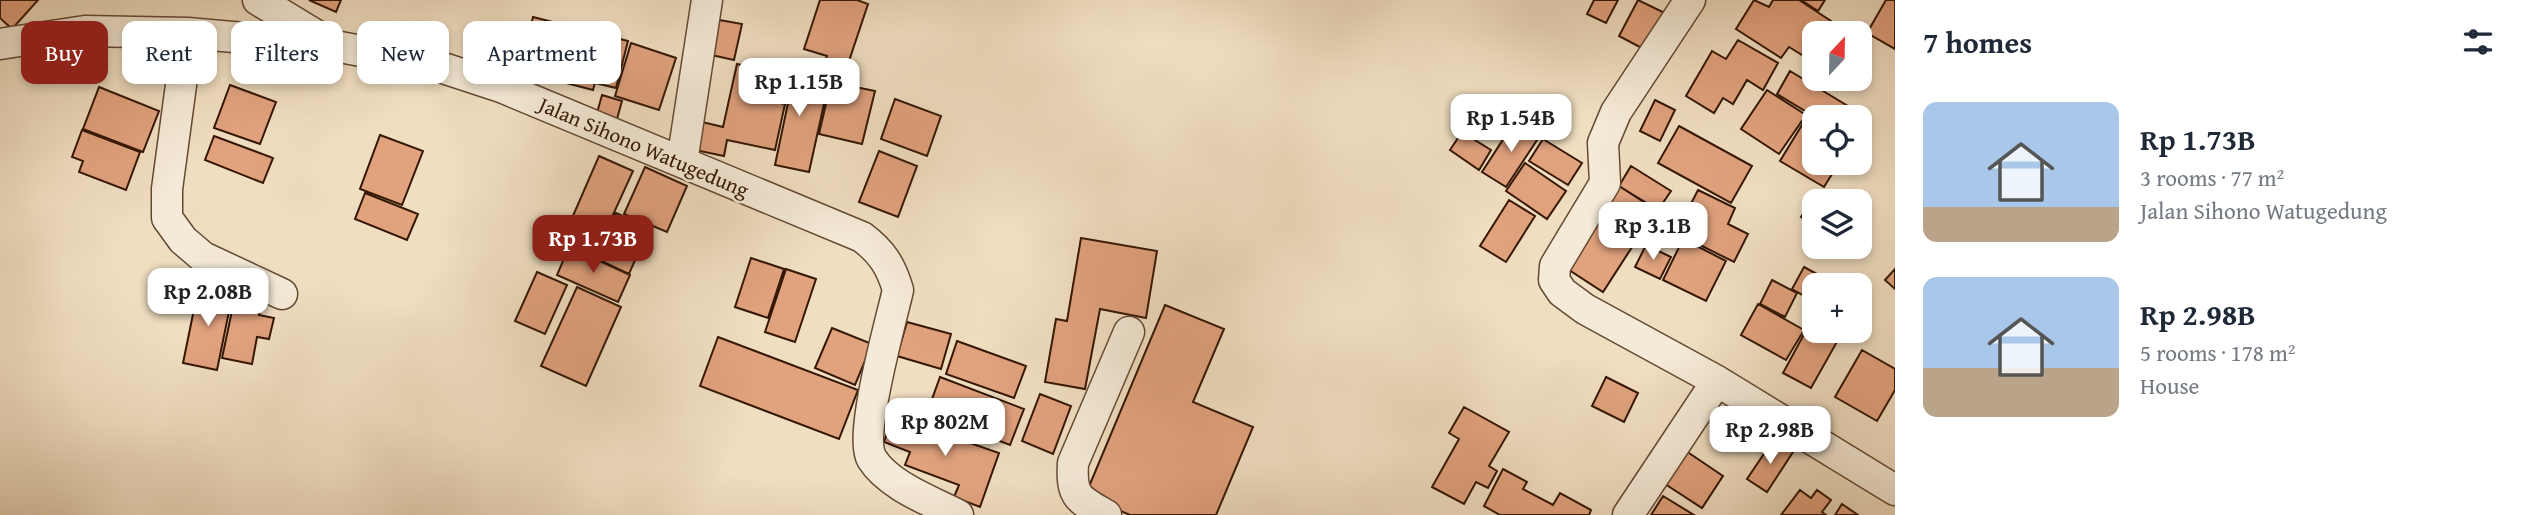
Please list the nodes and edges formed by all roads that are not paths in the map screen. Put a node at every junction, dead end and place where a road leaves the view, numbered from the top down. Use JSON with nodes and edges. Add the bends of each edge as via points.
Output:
{"nodes":[{"id":1,"x":258,"y":0,"type":"edge"},
{"id":2,"x":707,"y":0,"type":"edge"},
{"id":3,"x":1690,"y":0,"type":"edge"},
{"id":4,"x":293,"y":21,"type":"edge"},
{"id":5,"x":122,"y":32,"type":"edge"},
{"id":6,"x":0,"y":44,"type":"edge"},
{"id":7,"x":343,"y":48,"type":"edge"},
{"id":8,"x":181,"y":84,"type":"edge"},
{"id":9,"x":682,"y":162,"type":"junction"},
{"id":10,"x":282,"y":294,"type":"dead end"},
{"id":11,"x":1129,"y":332,"type":"dead end"},
{"id":12,"x":1717,"y":381,"type":"junction"},
{"id":13,"x":1895,"y":491,"type":"edge"},
{"id":14,"x":958,"y":515,"type":"edge"},
{"id":15,"x":1106,"y":515,"type":"edge"},
{"id":16,"x":1628,"y":515,"type":"edge"}],
"edges":[{"from":1,"to":4,"type":"street"},
{"from":2,"to":9,"type":"street"},
{"from":3,"to":12,"type":"street","via":[[1616,112],[1603,143],[1605,183],[1555,266],[1554,280],[1585,309]]},
{"from":5,"to":6,"type":"street","name":"Jalan Sihono Watugedung","via":[[85,31]]},
{"from":7,"to":9,"type":"street","name":"Jalan Sihono Watugedung","via":[[434,65],[501,87]]},
{"from":8,"to":10,"type":"street","via":[[167,218],[203,257]]},
{"from":9,"to":14,"type":"street","name":"Jalan Sihono Watugedung","via":[[862,237],[878,249],[892,269],[898,290],[867,433],[871,458],[898,483]]},
{"from":11,"to":15,"type":"street","via":[[1073,463],[1072,484],[1078,499]]},
{"from":12,"to":13,"type":"street"},
{"from":12,"to":16,"type":"street"}]}
